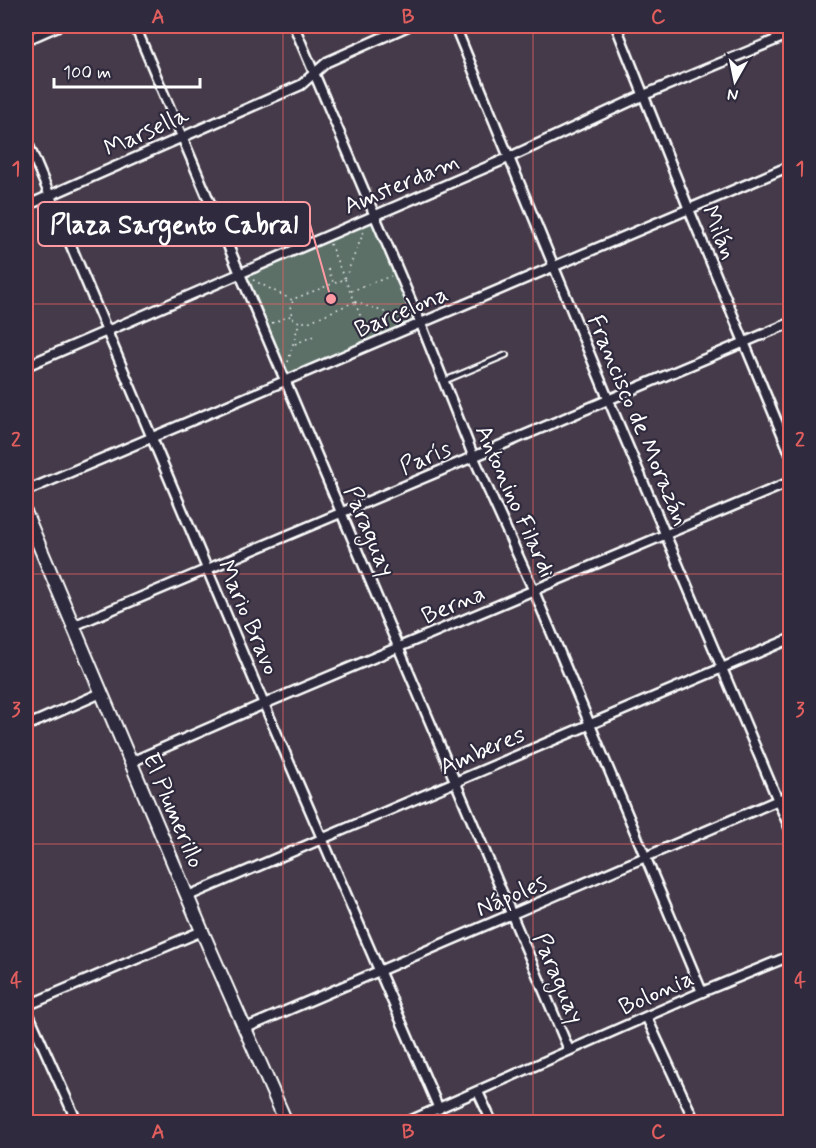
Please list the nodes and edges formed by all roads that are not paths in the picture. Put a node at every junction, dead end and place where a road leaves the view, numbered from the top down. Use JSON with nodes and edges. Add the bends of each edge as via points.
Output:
{"nodes":[{"id":1,"x":58,"y":26,"type":"edge"},
{"id":2,"x":135,"y":26,"type":"edge"},
{"id":3,"x":294,"y":26,"type":"edge"},
{"id":4,"x":408,"y":26,"type":"edge"},
{"id":5,"x":455,"y":26,"type":"edge"},
{"id":6,"x":616,"y":26,"type":"edge"},
{"id":7,"x":790,"y":34,"type":"edge"},
{"id":8,"x":26,"y":40,"type":"edge"},
{"id":9,"x":314,"y":72,"type":"junction"},
{"id":10,"x":644,"y":95,"type":"junction"},
{"id":11,"x":182,"y":137,"type":"junction"},
{"id":12,"x":26,"y":139,"type":"edge"},
{"id":13,"x":508,"y":158,"type":"junction"},
{"id":14,"x":790,"y":166,"type":"edge"},
{"id":15,"x":50,"y":195,"type":"junction"},
{"id":16,"x":26,"y":206,"type":"edge"},
{"id":17,"x":688,"y":207,"type":"junction"},
{"id":18,"x":372,"y":217,"type":"junction"},
{"id":19,"x":554,"y":266,"type":"junction"},
{"id":20,"x":240,"y":273,"type":"junction"},
{"id":21,"x":790,"y":323,"type":"edge"},
{"id":22,"x":421,"y":324,"type":"junction"},
{"id":23,"x":107,"y":329,"type":"junction"},
{"id":24,"x":745,"y":342,"type":"junction"},
{"id":25,"x":506,"y":355,"type":"dead end"},
{"id":26,"x":26,"y":366,"type":"edge"},
{"id":27,"x":284,"y":379,"type":"junction"},
{"id":28,"x":443,"y":381,"type":"junction"},
{"id":29,"x":609,"y":401,"type":"junction"},
{"id":30,"x":152,"y":436,"type":"junction"},
{"id":31,"x":790,"y":453,"type":"edge"},
{"id":32,"x":474,"y":458,"type":"junction"},
{"id":33,"x":790,"y":482,"type":"edge"},
{"id":34,"x":26,"y":491,"type":"edge"},
{"id":35,"x":341,"y":513,"type":"junction"},
{"id":36,"x":26,"y":514,"type":"edge"},
{"id":37,"x":666,"y":536,"type":"junction"},
{"id":38,"x":209,"y":570,"type":"junction"},
{"id":39,"x":534,"y":591,"type":"junction"},
{"id":40,"x":73,"y":626,"type":"junction"},
{"id":41,"x":790,"y":639,"type":"edge"},
{"id":42,"x":398,"y":648,"type":"junction"},
{"id":43,"x":721,"y":669,"type":"junction"},
{"id":44,"x":101,"y":693,"type":"junction"},
{"id":45,"x":264,"y":704,"type":"junction"},
{"id":46,"x":26,"y":726,"type":"edge"},
{"id":47,"x":589,"y":726,"type":"junction"},
{"id":48,"x":131,"y":762,"type":"junction"},
{"id":49,"x":455,"y":782,"type":"junction"},
{"id":50,"x":790,"y":795,"type":"edge"},
{"id":51,"x":779,"y":800,"type":"junction"},
{"id":52,"x":790,"y":829,"type":"edge"},
{"id":53,"x":322,"y":838,"type":"junction"},
{"id":54,"x":645,"y":858,"type":"junction"},
{"id":55,"x":188,"y":896,"type":"junction"},
{"id":56,"x":511,"y":916,"type":"junction"},
{"id":57,"x":202,"y":931,"type":"junction"},
{"id":58,"x":790,"y":956,"type":"edge"},
{"id":59,"x":379,"y":972,"type":"junction"},
{"id":60,"x":702,"y":993,"type":"junction"},
{"id":61,"x":26,"y":1007,"type":"edge"},
{"id":62,"x":647,"y":1018,"type":"junction"},
{"id":63,"x":246,"y":1028,"type":"junction"},
{"id":64,"x":569,"y":1050,"type":"junction"},
{"id":65,"x":478,"y":1092,"type":"junction"},
{"id":66,"x":439,"y":1109,"type":"junction"},
{"id":67,"x":77,"y":1122,"type":"edge"},
{"id":68,"x":286,"y":1122,"type":"edge"},
{"id":69,"x":407,"y":1122,"type":"edge"},
{"id":70,"x":492,"y":1122,"type":"edge"},
{"id":71,"x":695,"y":1122,"type":"edge"}],
"edges":[{"from":1,"to":8,"type":"street"},
{"from":2,"to":11,"type":"street","name":"Paraguay"},
{"from":3,"to":9,"type":"street","name":"Antonino Filardi"},
{"from":4,"to":9,"type":"street","name":"Marsella","via":[[327,62]]},
{"from":5,"to":13,"type":"street","name":"Francisco de Morazán"},
{"from":6,"to":10,"type":"street","name":"Milán"},
{"from":7,"to":10,"type":"street","name":"Amsterdam"},
{"from":9,"to":11,"type":"street","name":"Marsella","via":[[301,85]]},
{"from":9,"to":18,"type":"street","name":"Antonino Filardi"},
{"from":10,"to":13,"type":"street","name":"Amsterdam"},
{"from":10,"to":17,"type":"street","name":"Milán"},
{"from":11,"to":15,"type":"street","name":"Marsella"},
{"from":11,"to":20,"type":"street","name":"Paraguay"},
{"from":12,"to":15,"type":"street","name":"Mario Bravo"},
{"from":13,"to":18,"type":"street","name":"Amsterdam"},
{"from":13,"to":19,"type":"street","name":"Francisco de Morazán"},
{"from":14,"to":17,"type":"street","name":"Barcelona"},
{"from":15,"to":16,"type":"street","name":"Marsella"},
{"from":15,"to":23,"type":"street","name":"Mario Bravo"},
{"from":17,"to":19,"type":"street","name":"Barcelona"},
{"from":17,"to":24,"type":"street","name":"Milán"},
{"from":18,"to":20,"type":"street","name":"Amsterdam"},
{"from":18,"to":22,"type":"street","name":"Antonino Filardi"},
{"from":19,"to":22,"type":"street","name":"Barcelona"},
{"from":19,"to":29,"type":"street","name":"Francisco de Morazán"},
{"from":20,"to":23,"type":"street","name":"Amsterdam"},
{"from":20,"to":27,"type":"street","name":"Paraguay"},
{"from":21,"to":24,"type":"street","name":"París"},
{"from":22,"to":27,"type":"street","name":"Barcelona"},
{"from":22,"to":28,"type":"street","name":"Antonino Filardi"},
{"from":23,"to":26,"type":"street","name":"Amsterdam"},
{"from":23,"to":30,"type":"street","name":"Mario Bravo"},
{"from":24,"to":29,"type":"street","name":"París"},
{"from":24,"to":31,"type":"street","name":"Milán"},
{"from":25,"to":28,"type":"lane"},
{"from":27,"to":30,"type":"street","name":"Barcelona"},
{"from":27,"to":35,"type":"street","name":"Paraguay"},
{"from":28,"to":32,"type":"street","name":"Antonino Filardi"},
{"from":29,"to":32,"type":"street","name":"París"},
{"from":29,"to":37,"type":"street","name":"Francisco de Morazán"},
{"from":30,"to":34,"type":"street","name":"Barcelona"},
{"from":30,"to":38,"type":"street","name":"Mario Bravo"},
{"from":32,"to":35,"type":"street","name":"París"},
{"from":32,"to":39,"type":"street","name":"Antonino Filardi"},
{"from":33,"to":37,"type":"street","name":"Berna"},
{"from":35,"to":38,"type":"street","name":"París"},
{"from":35,"to":42,"type":"street","name":"Paraguay"},
{"from":36,"to":40,"type":"street","name":"El Plumerillo"},
{"from":37,"to":39,"type":"street","name":"Berna"},
{"from":37,"to":43,"type":"street","name":"Francisco de Morazán"},
{"from":38,"to":40,"type":"street","name":"París"},
{"from":38,"to":45,"type":"street","name":"Mario Bravo"},
{"from":39,"to":42,"type":"street","name":"Berna"},
{"from":39,"to":47,"type":"street","name":"Antonino Filardi"},
{"from":40,"to":44,"type":"street","name":"El Plumerillo"},
{"from":41,"to":43,"type":"street","name":"Amberes"},
{"from":42,"to":45,"type":"street","name":"Berna"},
{"from":42,"to":49,"type":"street","name":"Paraguay"},
{"from":43,"to":47,"type":"street","name":"Amberes"},
{"from":43,"to":51,"type":"street","name":"Francisco de Morazán"},
{"from":44,"to":46,"type":"street"},
{"from":44,"to":48,"type":"street","name":"El Plumerillo"},
{"from":45,"to":48,"type":"street","name":"Berna"},
{"from":45,"to":53,"type":"street","name":"Mario Bravo"},
{"from":47,"to":49,"type":"street","name":"Amberes"},
{"from":47,"to":54,"type":"street","name":"Antonino Filardi"},
{"from":48,"to":55,"type":"street","name":"El Plumerillo"},
{"from":49,"to":53,"type":"street","name":"Amberes"},
{"from":49,"to":56,"type":"street","name":"Paraguay"},
{"from":50,"to":51,"type":"street","name":"Nápoles"},
{"from":51,"to":52,"type":"street","name":"Francisco de Morazán"},
{"from":51,"to":54,"type":"street","name":"Nápoles"},
{"from":53,"to":55,"type":"street","name":"Amberes"},
{"from":53,"to":59,"type":"street","name":"Mario Bravo"},
{"from":54,"to":56,"type":"street","name":"Nápoles"},
{"from":54,"to":60,"type":"street","name":"Antonino Filardi"},
{"from":55,"to":57,"type":"street","name":"El Plumerillo"},
{"from":56,"to":59,"type":"street","name":"Nápoles"},
{"from":56,"to":64,"type":"street","name":"Paraguay"},
{"from":57,"to":61,"type":"street"},
{"from":57,"to":63,"type":"street","name":"El Plumerillo"},
{"from":58,"to":60,"type":"street","name":"Bolonia"},
{"from":59,"to":63,"type":"street","name":"Nápoles"},
{"from":59,"to":66,"type":"street","name":"Mario Bravo"},
{"from":60,"to":62,"type":"street","name":"Bolonia"},
{"from":61,"to":67,"type":"street"},
{"from":62,"to":64,"type":"street","name":"Bolonia"},
{"from":62,"to":71,"type":"street"},
{"from":63,"to":68,"type":"street","name":"El Plumerillo"},
{"from":64,"to":65,"type":"street","name":"Bolonia"},
{"from":65,"to":66,"type":"street","name":"Bolonia"},
{"from":65,"to":70,"type":"street"},
{"from":66,"to":69,"type":"street","name":"Bolonia"}]}
